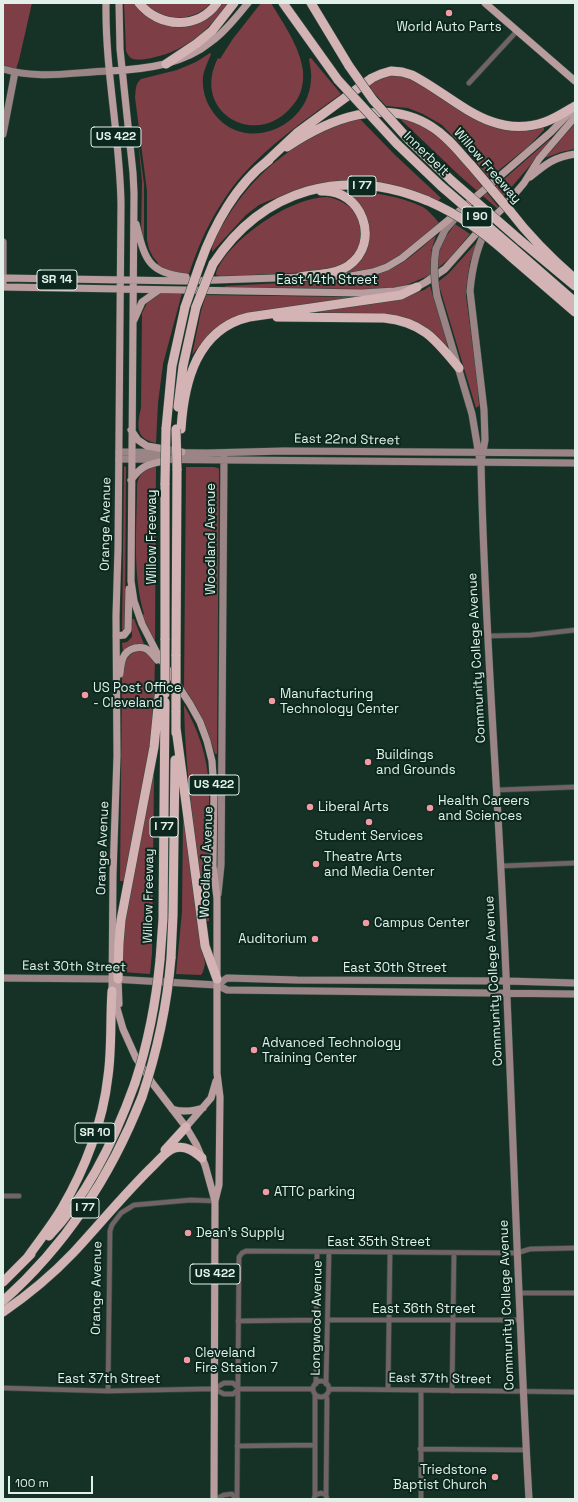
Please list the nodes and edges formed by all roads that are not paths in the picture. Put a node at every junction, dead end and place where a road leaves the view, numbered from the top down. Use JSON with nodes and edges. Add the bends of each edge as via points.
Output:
{"nodes":[{"id":1,"x":106,"y":3,"type":"edge"},
{"id":2,"x":119,"y":3,"type":"edge"},
{"id":3,"x":139,"y":3,"type":"edge"},
{"id":4,"x":217,"y":3,"type":"edge"},
{"id":5,"x":234,"y":3,"type":"edge"},
{"id":6,"x":248,"y":3,"type":"edge"},
{"id":7,"x":282,"y":3,"type":"edge"},
{"id":8,"x":311,"y":3,"type":"edge"},
{"id":9,"x":485,"y":3,"type":"edge"},
{"id":10,"x":517,"y":31,"type":"junction"},
{"id":11,"x":166,"y":64,"type":"junction"},
{"id":12,"x":3,"y":69,"type":"edge"},
{"id":13,"x":122,"y":70,"type":"junction"},
{"id":14,"x":110,"y":71,"type":"junction"},
{"id":15,"x":15,"y":72,"type":"junction"},
{"id":16,"x":575,"y":81,"type":"edge"},
{"id":17,"x":469,"y":84,"type":"dead end"},
{"id":18,"x":575,"y":107,"type":"edge"},
{"id":19,"x":575,"y":117,"type":"edge"},
{"id":20,"x":3,"y":134,"type":"edge"},
{"id":21,"x":575,"y":154,"type":"edge"},
{"id":22,"x":265,"y":163,"type":"junction"},
{"id":23,"x":524,"y":183,"type":"junction"},
{"id":24,"x":296,"y":195,"type":"junction"},
{"id":25,"x":463,"y":208,"type":"junction"},
{"id":26,"x":506,"y":209,"type":"junction"},
{"id":27,"x":134,"y":214,"type":"junction"},
{"id":28,"x":528,"y":232,"type":"junction"},
{"id":29,"x":3,"y":242,"type":"edge"},
{"id":30,"x":511,"y":252,"type":"junction"},
{"id":31,"x":575,"y":272,"type":"edge"},
{"id":32,"x":300,"y":277,"type":"junction"},
{"id":33,"x":3,"y":278,"type":"edge"},
{"id":34,"x":575,"y":279,"type":"edge"},
{"id":35,"x":121,"y":280,"type":"junction"},
{"id":36,"x":133,"y":280,"type":"junction"},
{"id":37,"x":217,"y":280,"type":"junction"},
{"id":38,"x":3,"y":283,"type":"edge"},
{"id":39,"x":575,"y":286,"type":"edge"},
{"id":40,"x":3,"y":287,"type":"edge"},
{"id":41,"x":416,"y":287,"type":"junction"},
{"id":42,"x":121,"y":290,"type":"junction"},
{"id":43,"x":133,"y":290,"type":"junction"},
{"id":44,"x":159,"y":290,"type":"junction"},
{"id":45,"x":575,"y":302,"type":"edge"},
{"id":46,"x":575,"y":312,"type":"edge"},
{"id":47,"x":249,"y":317,"type":"junction"},
{"id":48,"x":133,"y":324,"type":"junction"},
{"id":49,"x":459,"y":368,"type":"junction"},
{"id":50,"x":179,"y":429,"type":"junction"},
{"id":51,"x":131,"y":430,"type":"junction"},
{"id":52,"x":182,"y":452,"type":"junction"},
{"id":53,"x":224,"y":452,"type":"junction"},
{"id":54,"x":481,"y":453,"type":"junction"},
{"id":55,"x":575,"y":453,"type":"edge"},
{"id":56,"x":119,"y":455,"type":"junction"},
{"id":57,"x":131,"y":456,"type":"junction"},
{"id":58,"x":171,"y":459,"type":"junction"},
{"id":59,"x":224,"y":460,"type":"junction"},
{"id":60,"x":481,"y":462,"type":"junction"},
{"id":61,"x":575,"y":463,"type":"edge"},
{"id":62,"x":131,"y":480,"type":"junction"},
{"id":63,"x":130,"y":571,"type":"junction"},
{"id":64,"x":575,"y":630,"type":"edge"},
{"id":65,"x":116,"y":636,"type":"junction"},
{"id":66,"x":488,"y":636,"type":"junction"},
{"id":67,"x":174,"y":680,"type":"junction"},
{"id":68,"x":162,"y":691,"type":"junction"},
{"id":69,"x":176,"y":728,"type":"junction"},
{"id":70,"x":117,"y":756,"type":"junction"},
{"id":71,"x":575,"y":787,"type":"edge"},
{"id":72,"x":497,"y":790,"type":"junction"},
{"id":73,"x":575,"y":863,"type":"edge"},
{"id":74,"x":501,"y":866,"type":"junction"},
{"id":75,"x":218,"y":898,"type":"junction"},
{"id":76,"x":3,"y":978,"type":"edge"},
{"id":77,"x":115,"y":979,"type":"junction"},
{"id":78,"x":507,"y":981,"type":"junction"},
{"id":79,"x":217,"y":982,"type":"junction"},
{"id":80,"x":575,"y":983,"type":"edge"},
{"id":81,"x":112,"y":991,"type":"junction"},
{"id":82,"x":507,"y":993,"type":"junction"},
{"id":83,"x":575,"y":994,"type":"edge"},
{"id":84,"x":119,"y":1012,"type":"junction"},
{"id":85,"x":217,"y":1073,"type":"junction"},
{"id":86,"x":203,"y":1108,"type":"junction"},
{"id":87,"x":172,"y":1109,"type":"junction"},
{"id":88,"x":186,"y":1127,"type":"junction"},
{"id":89,"x":202,"y":1158,"type":"junction"},
{"id":90,"x":147,"y":1172,"type":"junction"},
{"id":91,"x":3,"y":1196,"type":"edge"},
{"id":92,"x":19,"y":1196,"type":"dead end"},
{"id":93,"x":215,"y":1201,"type":"junction"},
{"id":94,"x":575,"y":1248,"type":"edge"},
{"id":95,"x":317,"y":1252,"type":"junction"},
{"id":96,"x":329,"y":1252,"type":"junction"},
{"id":97,"x":390,"y":1253,"type":"junction"},
{"id":98,"x":454,"y":1253,"type":"junction"},
{"id":99,"x":517,"y":1253,"type":"junction"},
{"id":100,"x":27,"y":1258,"type":"junction"},
{"id":101,"x":3,"y":1282,"type":"edge"},
{"id":102,"x":518,"y":1293,"type":"junction"},
{"id":103,"x":575,"y":1293,"type":"edge"},
{"id":104,"x":3,"y":1301,"type":"edge"},
{"id":105,"x":3,"y":1312,"type":"edge"},
{"id":106,"x":316,"y":1320,"type":"junction"},
{"id":107,"x":328,"y":1320,"type":"junction"},
{"id":108,"x":389,"y":1320,"type":"junction"},
{"id":109,"x":452,"y":1320,"type":"junction"},
{"id":110,"x":520,"y":1320,"type":"junction"},
{"id":111,"x":238,"y":1321,"type":"junction"},
{"id":112,"x":316,"y":1384,"type":"junction"},
{"id":113,"x":326,"y":1384,"type":"junction"},
{"id":114,"x":3,"y":1388,"type":"edge"},
{"id":115,"x":214,"y":1389,"type":"junction"},
{"id":116,"x":239,"y":1389,"type":"junction"},
{"id":117,"x":328,"y":1389,"type":"junction"},
{"id":118,"x":388,"y":1389,"type":"junction"},
{"id":119,"x":421,"y":1390,"type":"junction"},
{"id":120,"x":108,"y":1391,"type":"junction"},
{"id":121,"x":452,"y":1391,"type":"junction"},
{"id":122,"x":314,"y":1392,"type":"junction"},
{"id":123,"x":523,"y":1392,"type":"junction"},
{"id":124,"x":575,"y":1392,"type":"edge"},
{"id":125,"x":326,"y":1395,"type":"junction"},
{"id":126,"x":315,"y":1445,"type":"junction"},
{"id":127,"x":237,"y":1446,"type":"junction"},
{"id":128,"x":420,"y":1449,"type":"junction"},
{"id":129,"x":526,"y":1450,"type":"junction"},
{"id":130,"x":314,"y":1497,"type":"edge"},
{"id":131,"x":327,"y":1497,"type":"edge"},
{"id":132,"x":215,"y":1499,"type":"edge"},
{"id":133,"x":236,"y":1499,"type":"edge"},
{"id":134,"x":421,"y":1499,"type":"edge"},
{"id":135,"x":529,"y":1499,"type":"edge"}],
"edges":[{"from":1,"to":14,"type":"main road","number":"US 422"},
{"from":2,"to":13,"type":"main road","number":"US 422"},
{"from":3,"to":4,"type":"highway","via":[[156,18],[177,23],[203,16]]},
{"from":5,"to":11,"type":"highway","via":[[206,36]]},
{"from":6,"to":11,"type":"main road","via":[[212,41]]},
{"from":7,"to":30,"type":"highway","name":"Innerbelt","number":"I 90","bridge":true,"via":[[338,80],[397,144]]},
{"from":8,"to":39,"type":"highway","name":"Innerbelt","bridge":true,"via":[[373,100],[409,140],[452,181]]},
{"from":9,"to":10,"type":"main road"},
{"from":10,"to":16,"type":"main road"},
{"from":10,"to":17,"type":"street"},
{"from":11,"to":13,"type":"main road","via":[[152,68]]},
{"from":12,"to":15,"type":"street"},
{"from":13,"to":14,"type":"main road"},
{"from":13,"to":27,"type":"main road","name":"Orange Avenue","number":"US 422","via":[[133,173]]},
{"from":14,"to":15,"type":"street","via":[[45,75]]},
{"from":14,"to":35,"type":"main road","name":"Orange Avenue","number":"US 422","via":[[120,173]]},
{"from":15,"to":20,"type":"street"},
{"from":18,"to":22,"type":"highway","via":[[537,125],[507,126],[475,115],[412,75],[396,71],[386,72],[368,81],[297,132]]},
{"from":18,"to":25,"type":"main road","name":"East 14th Street","via":[[551,132]]},
{"from":19,"to":23,"type":"main road","name":"East 14th Street","via":[[539,159]]},
{"from":21,"to":23,"type":"main road","via":[[550,161]]},
{"from":22,"to":26,"type":"highway","name":"Willow Freeway","bridge":true,"via":[[320,127],[334,121],[355,114],[392,112],[413,117],[432,126],[471,165]]},
{"from":22,"to":68,"type":"highway","name":"Willow Freeway","bridge":true,"via":[[242,186],[212,234],[185,307],[172,366],[166,429],[161,574]]},
{"from":23,"to":26,"type":"main road","name":"East 14th Street"},
{"from":24,"to":30,"type":"highway","number":"I 77","bridge":true,"via":[[325,186],[340,185],[393,189],[428,201],[454,214]]},
{"from":24,"to":32,"type":"highway","via":[[324,191],[346,196],[358,208],[365,229],[361,251],[347,266],[334,272]]},
{"from":24,"to":50,"type":"highway","number":"I 77","bridge":true,"via":[[248,223],[229,242],[213,264],[196,307],[182,366]]},
{"from":25,"to":32,"type":"main road","name":"East 14th Street","via":[[410,253],[387,267],[362,274]]},
{"from":25,"to":49,"type":"street","bridge":true,"via":[[445,230],[434,258],[437,296]]},
{"from":26,"to":28,"type":"highway","name":"Willow Freeway"},
{"from":26,"to":41,"type":"main road","name":"East 14th Street","via":[[476,235],[445,269]]},
{"from":26,"to":54,"type":"street","name":"Community College Avenue","via":[[488,228],[482,240],[472,272],[470,290],[484,410],[485,440]]},
{"from":27,"to":36,"type":"main road","name":"Orange Avenue","number":"US 422"},
{"from":27,"to":37,"type":"main road","via":[[143,252],[154,267],[172,275]]},
{"from":28,"to":31,"type":"highway"},
{"from":28,"to":34,"type":"highway","via":[[550,257]]},
{"from":29,"to":33,"type":"street"},
{"from":30,"to":45,"type":"highway","name":"Innerbelt","number":"I 90"},
{"from":30,"to":46,"type":"highway","number":"I 77"},
{"from":32,"to":37,"type":"main road","name":"East 14th Street"},
{"from":33,"to":35,"type":"main road","name":"East 14th Street","number":"SR 14"},
{"from":33,"to":38,"type":"main road"},
{"from":35,"to":36,"type":"main road","name":"East 14th Street"},
{"from":35,"to":42,"type":"main road","name":"Orange Avenue","number":"US 422"},
{"from":36,"to":37,"type":"main road","name":"East 14th Street"},
{"from":36,"to":43,"type":"main road","name":"Orange Avenue","number":"US 422"},
{"from":40,"to":42,"type":"main road","name":"East 14th Street","number":"SR 14"},
{"from":41,"to":44,"type":"main road","name":"East 14th Street","via":[[367,293]]},
{"from":41,"to":47,"type":"highway","via":[[400,295]]},
{"from":42,"to":43,"type":"main road","name":"East 14th Street","number":"SR 14"},
{"from":42,"to":56,"type":"main road","name":"Orange Avenue","number":"US 422"},
{"from":43,"to":44,"type":"main road","name":"East 14th Street"},
{"from":43,"to":48,"type":"main road","name":"Orange Avenue","number":"US 422"},
{"from":44,"to":48,"type":"main road","via":[[142,302]]},
{"from":47,"to":49,"type":"highway","via":[[399,320],[419,328],[433,338]]},
{"from":47,"to":50,"type":"highway","via":[[224,327],[203,348],[188,385]]},
{"from":48,"to":51,"type":"main road","name":"Orange Avenue","number":"US 422"},
{"from":49,"to":54,"type":"street"},
{"from":50,"to":69,"type":"highway","name":"Willow Freeway","number":"I 77","bridge":true},
{"from":51,"to":52,"type":"main road","via":[[146,446]]},
{"from":51,"to":57,"type":"main road","name":"Orange Avenue","number":"US 422"},
{"from":52,"to":53,"type":"street","name":"East 22nd Street"},
{"from":52,"to":57,"type":"street","name":"East 22nd Street"},
{"from":53,"to":54,"type":"street","name":"East 22nd Street"},
{"from":53,"to":59,"type":"street","name":"Woodland Avenue"},
{"from":54,"to":55,"type":"street","name":"East 22nd Street"},
{"from":54,"to":60,"type":"street","name":"Community College Avenue"},
{"from":56,"to":57,"type":"street","name":"East 22nd Street"},
{"from":56,"to":65,"type":"main road","name":"Orange Avenue","number":"US 422"},
{"from":57,"to":58,"type":"street","name":"East 22nd Street"},
{"from":57,"to":62,"type":"main road","name":"Orange Avenue","number":"US 422"},
{"from":58,"to":59,"type":"street","name":"East 22nd Street"},
{"from":58,"to":62,"type":"main road","via":[[144,466]]},
{"from":59,"to":60,"type":"street","name":"East 22nd Street"},
{"from":59,"to":75,"type":"street","name":"Woodland Avenue","via":[[221,865]]},
{"from":60,"to":61,"type":"street","name":"East 22nd Street"},
{"from":60,"to":66,"type":"street","name":"Community College Avenue"},
{"from":62,"to":63,"type":"main road","name":"Orange Avenue","number":"US 422"},
{"from":63,"to":65,"type":"main road","via":[[128,630],[124,635]]},
{"from":63,"to":67,"type":"main road","name":"Orange Avenue","number":"US 422","via":[[134,601],[139,615],[153,646]]},
{"from":64,"to":66,"type":"street"},
{"from":65,"to":70,"type":"main road","name":"Orange Avenue","number":"US 422"},
{"from":66,"to":72,"type":"street","name":"Community College Avenue"},
{"from":67,"to":70,"type":"main road","via":[[146,648],[134,648],[125,655],[121,664]]},
{"from":67,"to":75,"type":"main road","name":"Orange Avenue","number":"US 422","via":[[200,722],[210,750],[214,782],[213,866]]},
{"from":68,"to":77,"type":"highway","via":[[121,920]]},
{"from":68,"to":100,"type":"highway","name":"Willow Freeway","number":"I 77","bridge":true,"via":[[163,912],[159,979],[150,1029],[135,1083],[118,1127],[92,1177],[57,1228]]},
{"from":69,"to":79,"type":"highway","via":[[205,946]]},
{"from":69,"to":104,"type":"highway","name":"Willow Freeway","number":"I 77","bridge":true,"via":[[174,915],[163,1020],[154,1060],[142,1097],[119,1150],[88,1204],[49,1255]]},
{"from":70,"to":77,"type":"main road","name":"Orange Avenue","number":"US 422","via":[[113,874]]},
{"from":71,"to":72,"type":"street"},
{"from":72,"to":74,"type":"street","name":"Community College Avenue"},
{"from":73,"to":74,"type":"street"},
{"from":74,"to":78,"type":"street","name":"Community College Avenue"},
{"from":75,"to":79,"type":"main road","name":"Woodland Avenue","number":"US 422"},
{"from":76,"to":77,"type":"street","name":"East 30th Street"},
{"from":77,"to":79,"type":"street","name":"East 30th Street"},
{"from":77,"to":81,"type":"main road","name":"Woodland Avenue","number":"US 422"},
{"from":77,"to":84,"type":"main road"},
{"from":78,"to":79,"type":"street","name":"East 30th Street","via":[[227,978]]},
{"from":78,"to":80,"type":"street","name":"East 30th Street"},
{"from":78,"to":82,"type":"street","name":"Community College Avenue"},
{"from":79,"to":82,"type":"street","name":"East 30th Street","via":[[227,990]]},
{"from":79,"to":85,"type":"main road","name":"Woodland Avenue","number":"US 422"},
{"from":81,"to":84,"type":"main road","name":"Woodland Avenue","number":"US 422"},
{"from":81,"to":100,"type":"highway","number":"SR 10","via":[[108,1077],[96,1128],[71,1191]]},
{"from":82,"to":83,"type":"street","name":"East 30th Street"},
{"from":82,"to":99,"type":"street","name":"Community College Avenue"},
{"from":84,"to":87,"type":"main road","name":"Woodland Avenue","number":"US 422","via":[[136,1058]]},
{"from":85,"to":86,"type":"main road","via":[[213,1094]]},
{"from":85,"to":93,"type":"main road","name":"Woodland Avenue","number":"US 422","via":[[220,1097],[219,1185]]},
{"from":86,"to":87,"type":"main road","via":[[187,1112]]},
{"from":86,"to":88,"type":"main road"},
{"from":87,"to":88,"type":"main road","name":"Woodland Avenue","number":"US 422"},
{"from":88,"to":89,"type":"main road","name":"Woodland Avenue","number":"US 422"},
{"from":88,"to":90,"type":"highway"},
{"from":89,"to":90,"type":"highway","via":[[188,1149],[176,1148],[167,1152]]},
{"from":89,"to":93,"type":"main road","name":"Woodland Avenue","number":"US 422"},
{"from":90,"to":105,"type":"highway","via":[[57,1269]]},
{"from":91,"to":92,"type":"street"},
{"from":93,"to":115,"type":"main road","name":"Woodland Avenue","number":"US 422"},
{"from":93,"to":120,"type":"street","name":"Orange Avenue","via":[[191,1200],[134,1205],[121,1213],[112,1225]]},
{"from":94,"to":99,"type":"street","name":"East 35th Street","via":[[530,1249]]},
{"from":95,"to":96,"type":"street","name":"East 35th Street"},
{"from":95,"to":106,"type":"street","name":"Longwood Avenue"},
{"from":95,"to":111,"type":"street","name":"East 35th Street","via":[[242,1253]]},
{"from":96,"to":97,"type":"street","name":"East 35th Street"},
{"from":96,"to":107,"type":"street","name":"Longwood Avenue"},
{"from":97,"to":98,"type":"street","name":"East 35th Street"},
{"from":97,"to":108,"type":"street"},
{"from":98,"to":99,"type":"street","name":"East 35th Street"},
{"from":98,"to":109,"type":"street"},
{"from":99,"to":102,"type":"street","name":"Community College Avenue"},
{"from":100,"to":101,"type":"highway","name":"Willow Freeway","number":"I 77"},
{"from":102,"to":103,"type":"street"},
{"from":102,"to":110,"type":"street","name":"Community College Avenue"},
{"from":106,"to":111,"type":"street"},
{"from":106,"to":112,"type":"street","name":"Longwood Avenue"},
{"from":107,"to":108,"type":"street","name":"East 36th Street"},
{"from":107,"to":113,"type":"street","name":"Longwood Avenue"},
{"from":108,"to":109,"type":"street","name":"East 36th Street"},
{"from":108,"to":118,"type":"street"},
{"from":109,"to":110,"type":"street","name":"East 36th Street"},
{"from":109,"to":121,"type":"street"},
{"from":110,"to":123,"type":"street","name":"Community College Avenue"},
{"from":111,"to":116,"type":"street"},
{"from":112,"to":113,"type":"street"},
{"from":112,"to":122,"type":"street"},
{"from":113,"to":117,"type":"street"},
{"from":114,"to":120,"type":"street","name":"East 37th Street"},
{"from":115,"to":116,"type":"street","name":"East 37th Street","via":[[224,1394],[233,1394]]},
{"from":115,"to":116,"type":"street","name":"East 37th Street","via":[[224,1383],[233,1383]]},
{"from":115,"to":120,"type":"street","name":"East 37th Street"},
{"from":115,"to":132,"type":"main road","name":"Woodland Avenue","number":"US 422"},
{"from":116,"to":122,"type":"street","name":"East 37th Street"},
{"from":116,"to":127,"type":"street"},
{"from":117,"to":118,"type":"street","name":"East 37th Street"},
{"from":117,"to":125,"type":"street"},
{"from":118,"to":119,"type":"street","name":"East 37th Street"},
{"from":119,"to":121,"type":"street","name":"East 37th Street"},
{"from":119,"to":128,"type":"street"},
{"from":121,"to":123,"type":"street","name":"East 37th Street"},
{"from":122,"to":125,"type":"street","via":[[322,1397]]},
{"from":122,"to":126,"type":"street","name":"Longwood Avenue"},
{"from":123,"to":124,"type":"street","name":"East 37th Street"},
{"from":123,"to":129,"type":"street","name":"Community College Avenue"},
{"from":125,"to":131,"type":"street","name":"Longwood Avenue"},
{"from":126,"to":127,"type":"street"},
{"from":126,"to":130,"type":"street","name":"Longwood Avenue"},
{"from":127,"to":133,"type":"street"},
{"from":128,"to":129,"type":"street"},
{"from":128,"to":134,"type":"street"},
{"from":129,"to":135,"type":"street","name":"Community College Avenue"},
{"from":130,"to":131,"type":"street","via":[[321,1493]]},
{"from":132,"to":133,"type":"street","via":[[232,1494]]}]}
